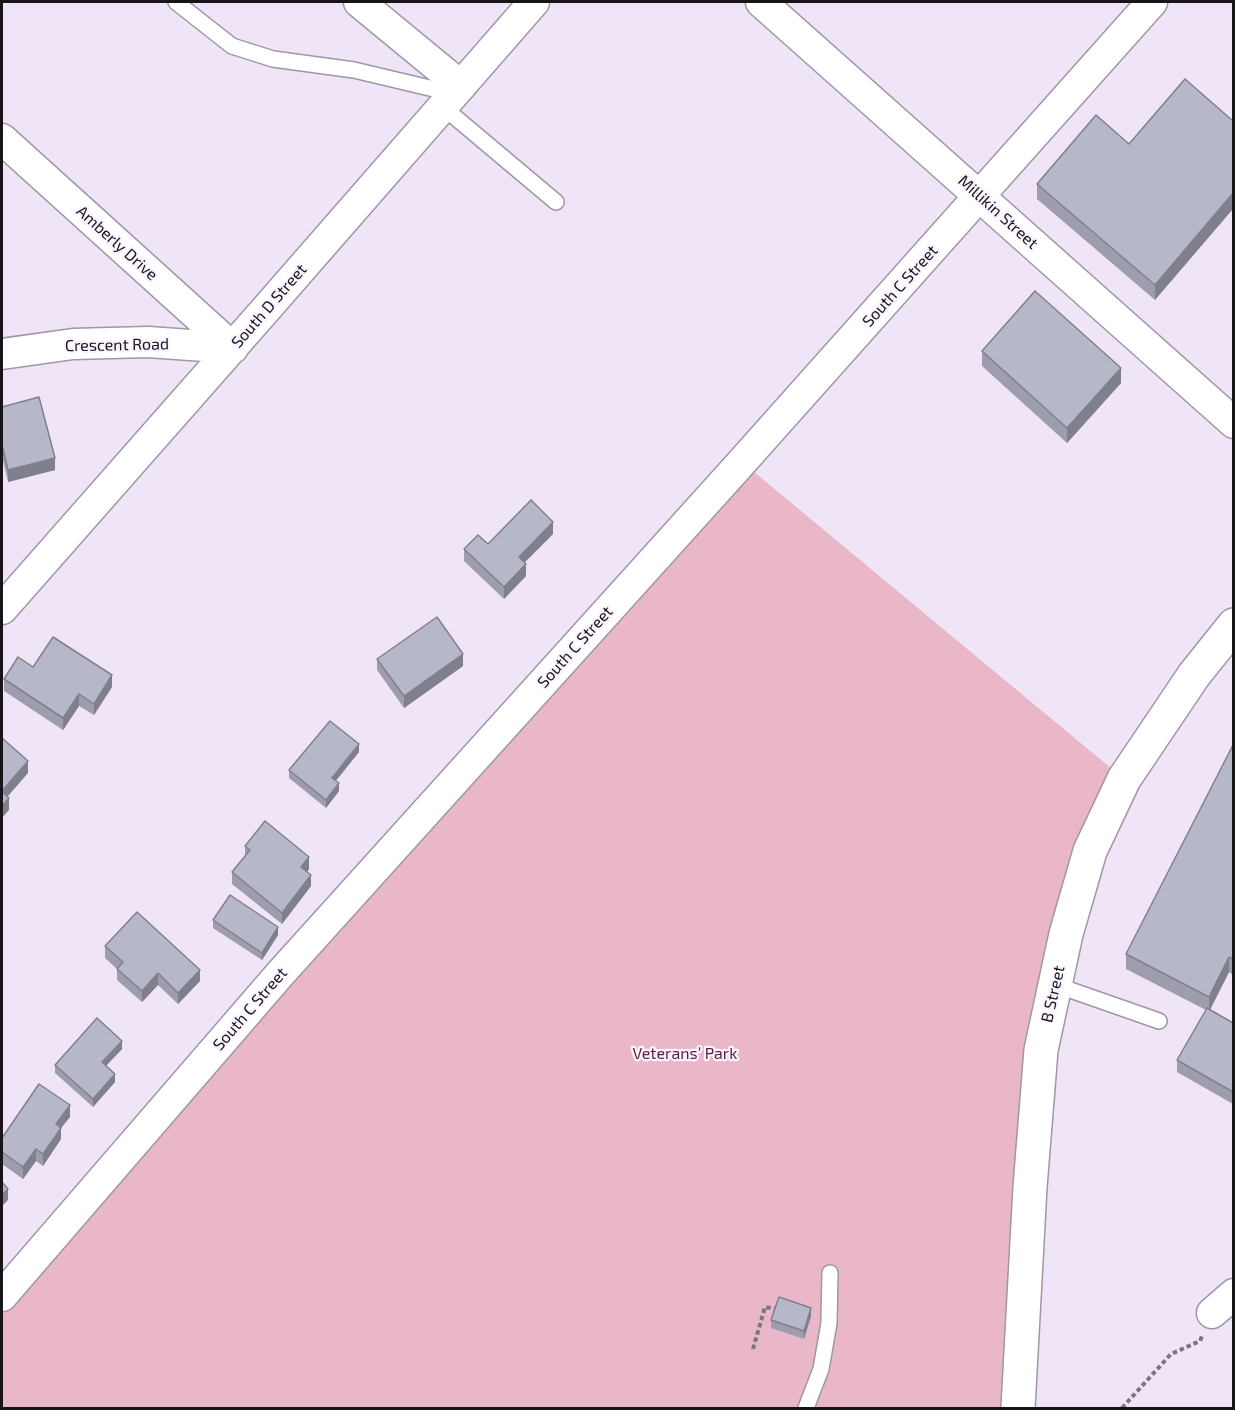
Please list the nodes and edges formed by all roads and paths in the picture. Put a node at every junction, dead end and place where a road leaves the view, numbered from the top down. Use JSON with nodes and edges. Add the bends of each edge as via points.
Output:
{"nodes":[{"id":1,"x":176,"y":2,"type":"edge"},
{"id":2,"x":359,"y":2,"type":"edge"},
{"id":3,"x":534,"y":2,"type":"edge"},
{"id":4,"x":761,"y":2,"type":"edge"},
{"id":5,"x":1152,"y":2,"type":"edge"},
{"id":6,"x":453,"y":96,"type":"junction"},
{"id":7,"x":2,"y":139,"type":"edge"},
{"id":8,"x":980,"y":196,"type":"junction"},
{"id":9,"x":556,"y":202,"type":"dead end"},
{"id":10,"x":233,"y":348,"type":"junction"},
{"id":11,"x":2,"y":354,"type":"edge"},
{"id":12,"x":1233,"y":423,"type":"edge"},
{"id":13,"x":2,"y":609,"type":"edge"},
{"id":14,"x":1233,"y":625,"type":"edge"},
{"id":15,"x":1056,"y":986,"type":"junction"},
{"id":16,"x":1159,"y":1021,"type":"dead end"},
{"id":17,"x":830,"y":1273,"type":"dead end"},
{"id":18,"x":2,"y":1296,"type":"edge"},
{"id":19,"x":1223,"y":1304,"type":"edge"},
{"id":20,"x":777,"y":1310,"type":"edge"},
{"id":21,"x":753,"y":1349,"type":"dead end"},
{"id":22,"x":806,"y":1408,"type":"edge"},
{"id":23,"x":1018,"y":1408,"type":"edge"},
{"id":24,"x":1122,"y":1408,"type":"edge"}],
"edges":[{"from":1,"to":6,"type":"lane","via":[[232,46],[273,59],[354,70]]},
{"from":2,"to":6,"type":"street"},
{"from":3,"to":6,"type":"street","name":"South D Street"},
{"from":4,"to":8,"type":"street","name":"Millikin Street"},
{"from":5,"to":8,"type":"street","name":"South C Street"},
{"from":6,"to":9,"type":"lane"},
{"from":6,"to":10,"type":"street","name":"South D Street"},
{"from":7,"to":10,"type":"street","name":"Amberly Drive"},
{"from":8,"to":12,"type":"street","name":"Millikin Street"},
{"from":8,"to":18,"type":"street","name":"South C Street","via":[[280,974]]},
{"from":10,"to":11,"type":"street","name":"Crescent Road","via":[[148,342],[73,344]]},
{"from":10,"to":13,"type":"street","name":"South D Street"},
{"from":14,"to":15,"type":"main road","name":"B Street","via":[[1124,779],[1090,851],[1066,934]]},
{"from":15,"to":16,"type":"lane"},
{"from":15,"to":23,"type":"main road","name":"B Street","via":[[1041,1050]]},
{"from":17,"to":22,"type":"lane","via":[[829,1323],[820,1368]]},
{"from":19,"to":24,"type":"path","via":[[1200,1341],[1172,1354]]},
{"from":20,"to":21,"type":"path","via":[[765,1306]]}]}
